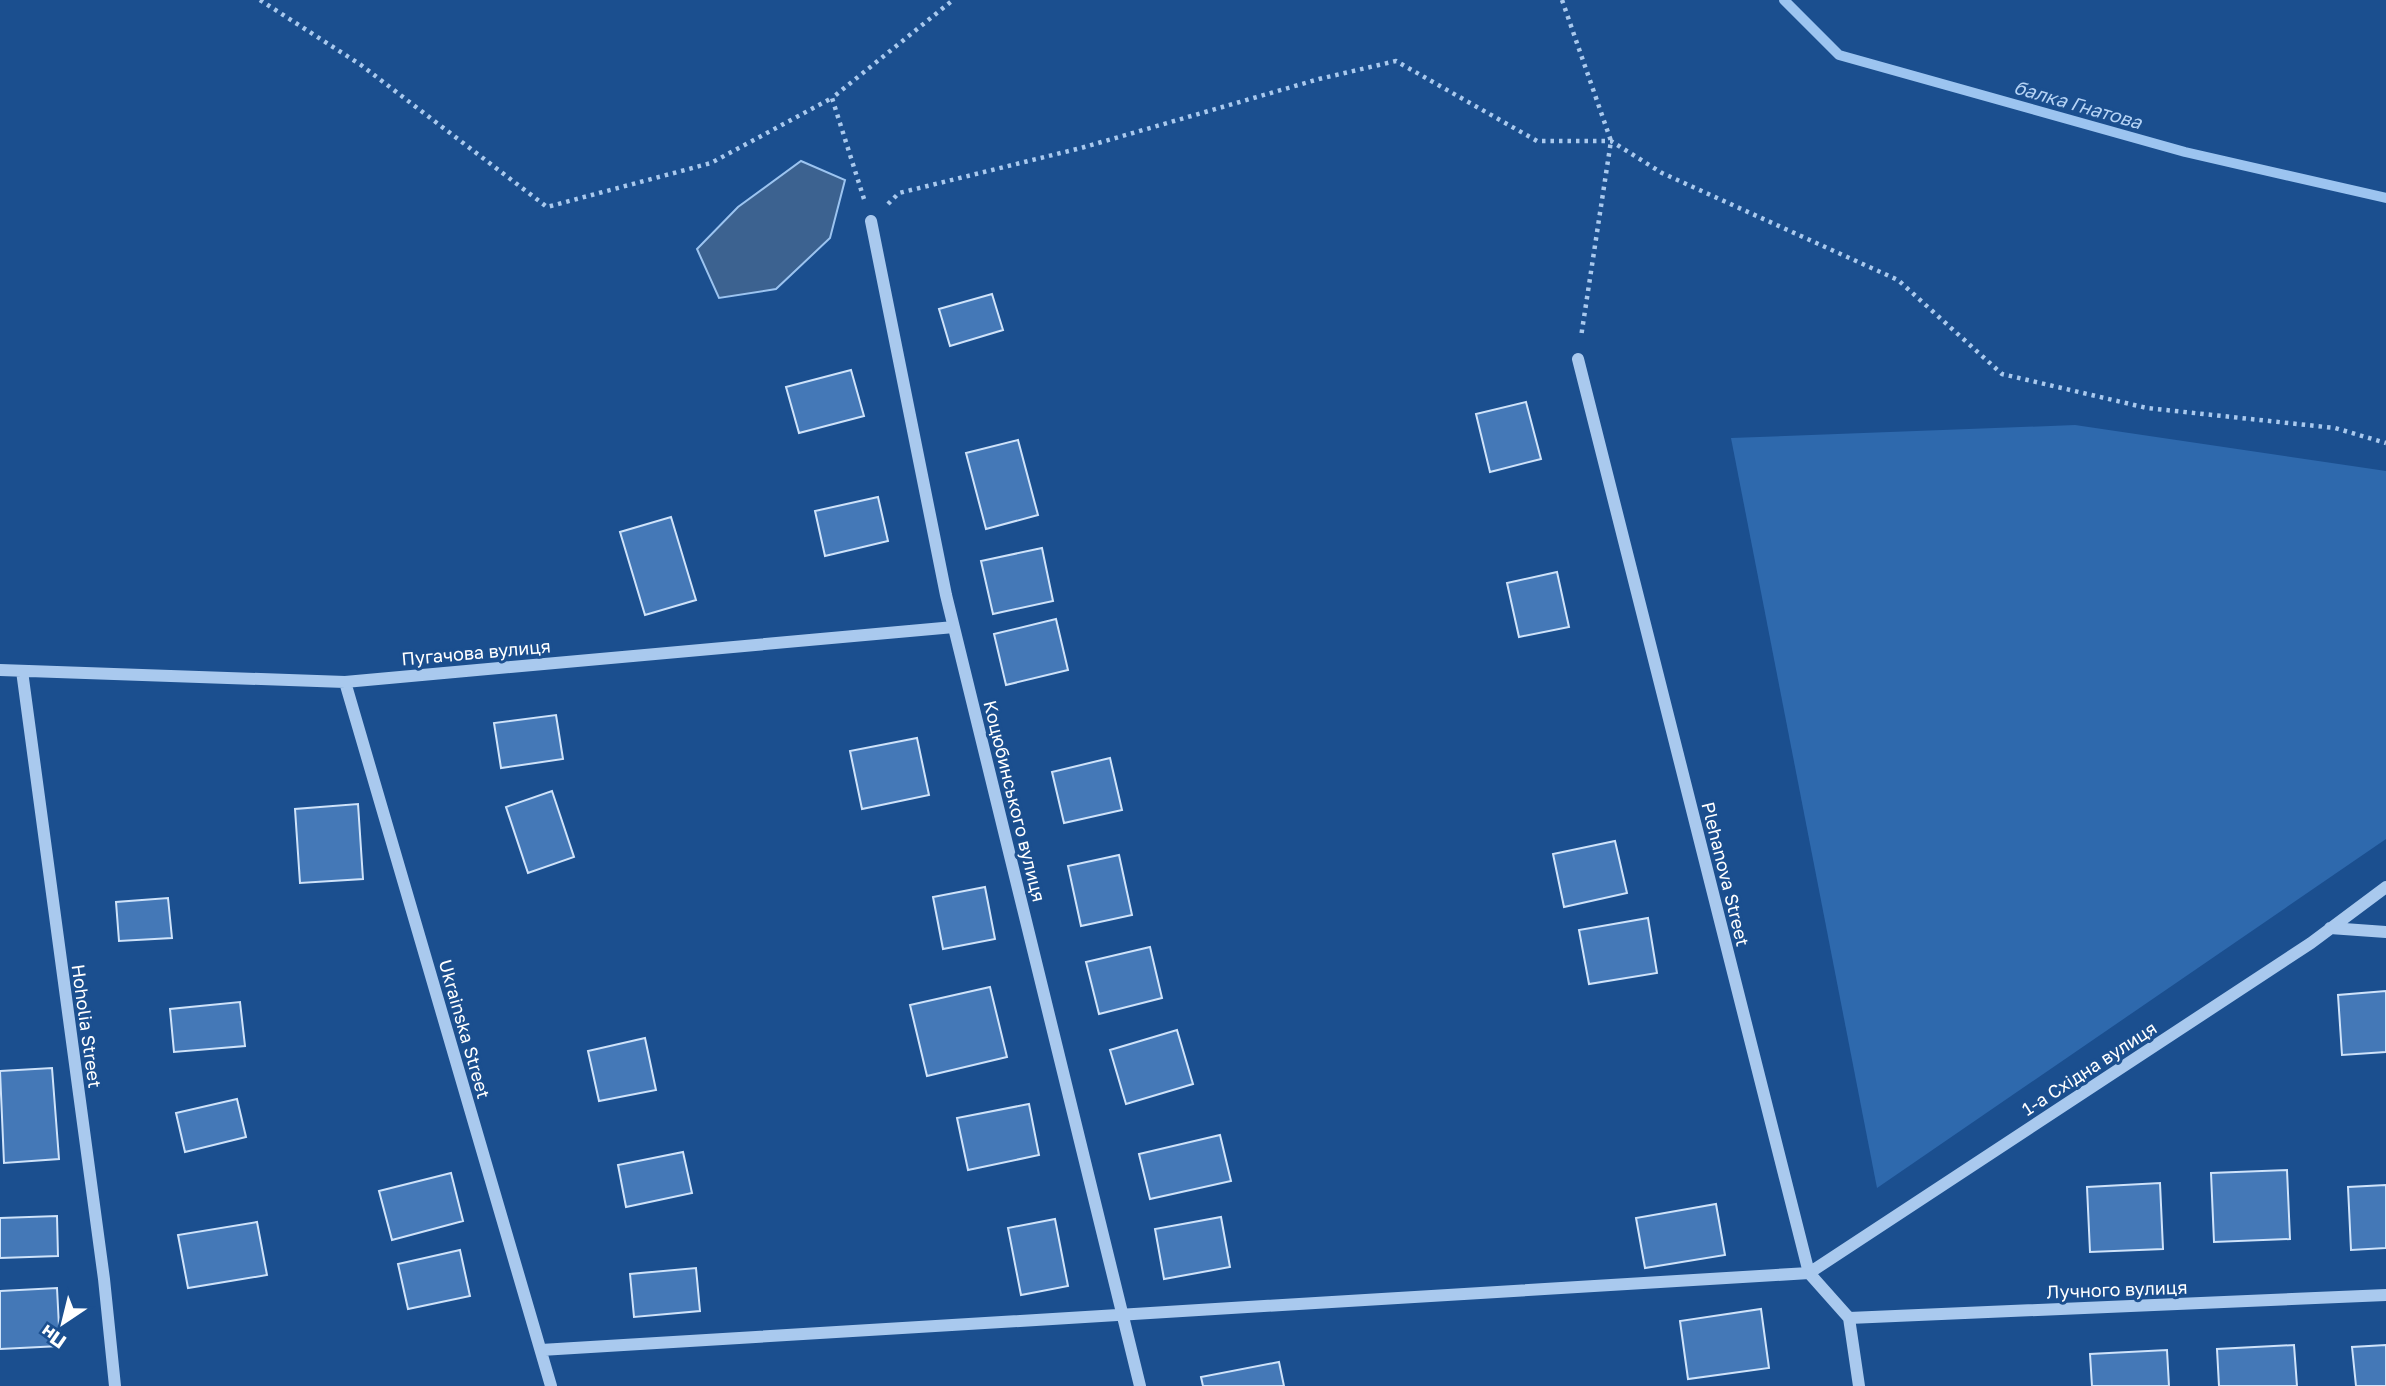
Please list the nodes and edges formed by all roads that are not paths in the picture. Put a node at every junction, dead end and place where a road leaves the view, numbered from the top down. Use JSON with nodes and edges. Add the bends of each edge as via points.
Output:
{"nodes":[{"id":1,"x":870,"y":221,"type":"road end"},
{"id":2,"x":1578,"y":359,"type":"road end"},
{"id":3,"x":954,"y":627,"type":"junction"},
{"id":4,"x":0,"y":670,"type":"edge"},
{"id":5,"x":22,"y":671,"type":"junction"},
{"id":6,"x":345,"y":682,"type":"junction"},
{"id":7,"x":2386,"y":887,"type":"edge"},
{"id":8,"x":2330,"y":929,"type":"junction"},
{"id":9,"x":2386,"y":932,"type":"edge"},
{"id":10,"x":1809,"y":1273,"type":"junction"},
{"id":11,"x":2386,"y":1295,"type":"edge"},
{"id":12,"x":1123,"y":1312,"type":"junction"},
{"id":13,"x":1849,"y":1318,"type":"junction"},
{"id":14,"x":541,"y":1350,"type":"junction"},
{"id":15,"x":115,"y":1386,"type":"edge"},
{"id":16,"x":551,"y":1386,"type":"edge"},
{"id":17,"x":1140,"y":1386,"type":"edge"},
{"id":18,"x":1860,"y":1386,"type":"edge"}],
"edges":[{"from":1,"to":3,"type":"street","name":"Коцюбинського вулиця"},
{"from":2,"to":10,"type":"street","name":"Plehanova Street"},
{"from":3,"to":6,"type":"street","name":"Пугачова вулиця"},
{"from":3,"to":12,"type":"street","name":"Коцюбинського вулиця"},
{"from":4,"to":5,"type":"street","name":"Пугачова вулиця"},
{"from":5,"to":6,"type":"street","name":"Пугачова вулиця"},
{"from":5,"to":15,"type":"street","name":"Hoholia Street"},
{"from":6,"to":14,"type":"street","name":"Ukrainska Street"},
{"from":7,"to":8,"type":"street","name":"1-а Східна вулиця"},
{"from":8,"to":9,"type":"street"},
{"from":8,"to":10,"type":"street","name":"1-а Східна вулиця"},
{"from":10,"to":12,"type":"street"},
{"from":10,"to":13,"type":"street","name":"Plehanova Street"},
{"from":11,"to":13,"type":"street","name":"Лучного вулиця"},
{"from":12,"to":14,"type":"street"},
{"from":12,"to":17,"type":"street","name":"Коцюбинського вулиця"},
{"from":13,"to":18,"type":"street"},
{"from":14,"to":16,"type":"street","name":"Ukrainska Street"}]}
